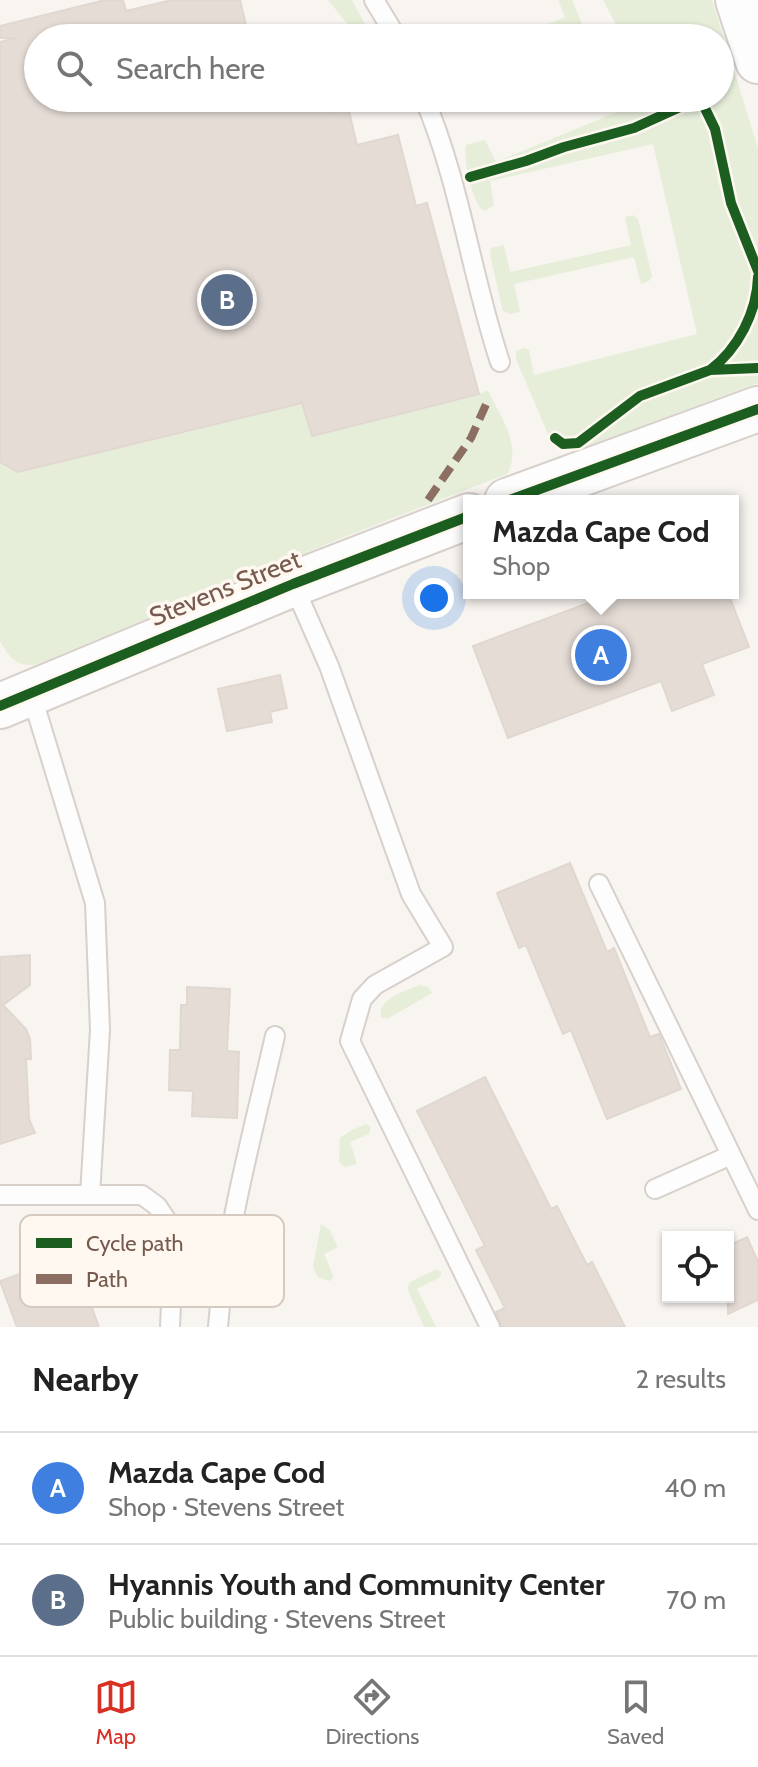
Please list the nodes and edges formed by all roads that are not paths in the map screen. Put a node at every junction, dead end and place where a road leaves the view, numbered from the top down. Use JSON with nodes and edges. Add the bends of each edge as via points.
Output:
{"nodes":[{"id":1,"x":374,"y":0,"type":"edge"},
{"id":2,"x":738,"y":0,"type":"edge"},
{"id":3,"x":389,"y":24,"type":"edge"},
{"id":4,"x":758,"y":61,"type":"edge"},
{"id":5,"x":430,"y":112,"type":"edge"},
{"id":6,"x":500,"y":362,"type":"dead end"},
{"id":7,"x":758,"y":409,"type":"edge"},
{"id":8,"x":523,"y":495,"type":"edge"},
{"id":9,"x":463,"y":518,"type":"edge"},
{"id":10,"x":293,"y":584,"type":"junction"},
{"id":11,"x":15,"y":699,"type":"edge"},
{"id":12,"x":599,"y":884,"type":"dead end"},
{"id":13,"x":275,"y":1036,"type":"dead end"},
{"id":14,"x":731,"y":1155,"type":"junction"},
{"id":15,"x":655,"y":1189,"type":"dead end"},
{"id":16,"x":0,"y":1195,"type":"edge"},
{"id":17,"x":90,"y":1195,"type":"junction"},
{"id":18,"x":758,"y":1210,"type":"edge"},
{"id":19,"x":164,"y":1215,"type":"edge"},
{"id":20,"x":235,"y":1215,"type":"edge"},
{"id":21,"x":171,"y":1307,"type":"edge"},
{"id":22,"x":219,"y":1307,"type":"edge"},
{"id":23,"x":170,"y":1327,"type":"edge"},
{"id":24,"x":218,"y":1327,"type":"edge"},
{"id":25,"x":490,"y":1327,"type":"edge"}],
"edges":[{"from":1,"to":3,"type":"lane"},
{"from":2,"to":4,"type":"street"},
{"from":5,"to":6,"type":"lane"},
{"from":7,"to":8,"type":"street"},
{"from":9,"to":10,"type":"street","name":"Stevens Street"},
{"from":10,"to":11,"type":"street","name":"Stevens Street"},
{"from":10,"to":25,"type":"lane","via":[[329,666],[411,894],[443,947],[375,985],[362,999],[350,1041]]},
{"from":11,"to":17,"type":"lane","via":[[95,903],[100,1030]]},
{"from":12,"to":14,"type":"lane"},
{"from":13,"to":20,"type":"lane"},
{"from":14,"to":15,"type":"lane"},
{"from":14,"to":18,"type":"lane"},
{"from":16,"to":17,"type":"lane"},
{"from":17,"to":19,"type":"lane","via":[[142,1195]]},
{"from":21,"to":23,"type":"lane"},
{"from":22,"to":24,"type":"lane"}]}
